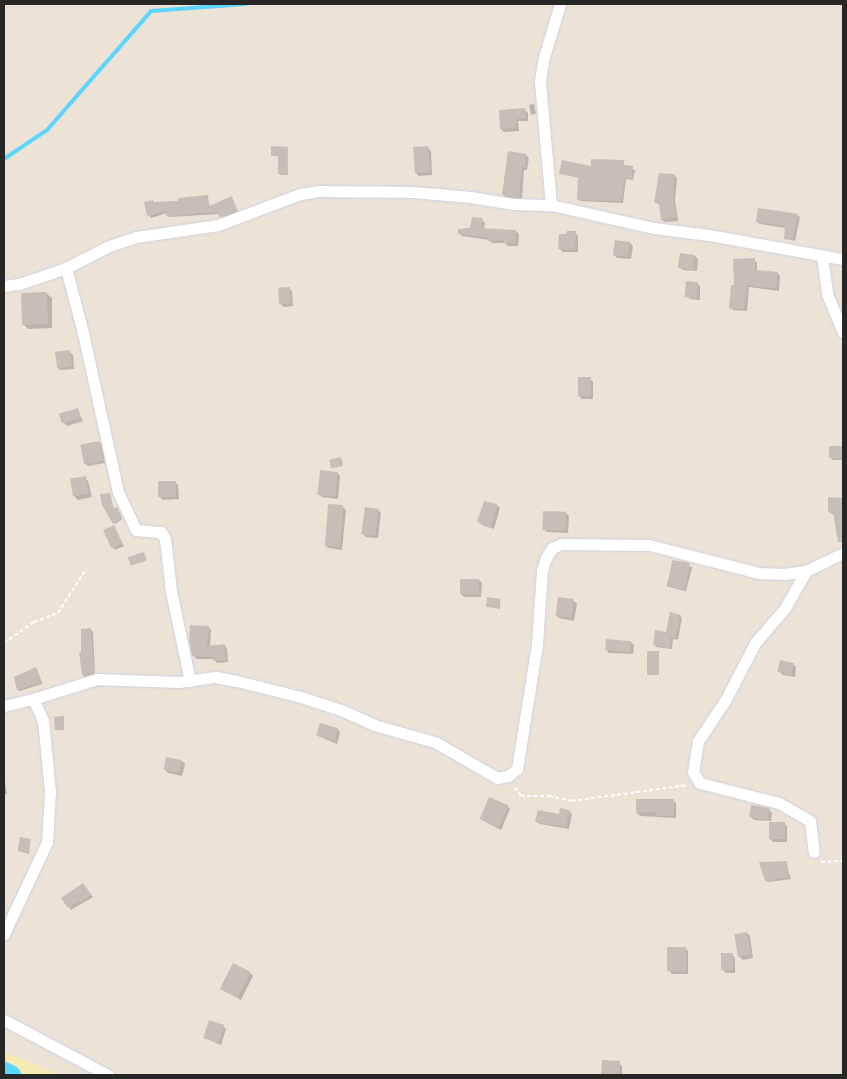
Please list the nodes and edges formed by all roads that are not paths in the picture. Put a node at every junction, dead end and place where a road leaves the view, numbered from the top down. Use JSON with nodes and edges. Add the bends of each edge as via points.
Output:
{"nodes":[{"id":1,"x":560,"y":4,"type":"edge"},
{"id":2,"x":551,"y":205,"type":"junction"},
{"id":3,"x":822,"y":257,"type":"junction"},
{"id":4,"x":843,"y":259,"type":"edge"},
{"id":5,"x":66,"y":268,"type":"junction"},
{"id":6,"x":4,"y":286,"type":"edge"},
{"id":7,"x":843,"y":332,"type":"edge"},
{"id":8,"x":843,"y":553,"type":"edge"},
{"id":9,"x":806,"y":571,"type":"junction"},
{"id":10,"x":190,"y":681,"type":"junction"},
{"id":11,"x":33,"y":699,"type":"junction"},
{"id":12,"x":4,"y":706,"type":"edge"},
{"id":13,"x":814,"y":852,"type":"road end"},
{"id":14,"x":4,"y":934,"type":"edge"},
{"id":15,"x":4,"y":1020,"type":"edge"},
{"id":16,"x":108,"y":1075,"type":"edge"}],
"edges":[{"from":1,"to":2,"type":"street","via":[[540,82]]},
{"from":2,"to":3,"type":"street","via":[[654,228]]},
{"from":2,"to":5,"type":"street","via":[[513,204],[413,192],[320,191],[300,194],[218,225],[136,237],[109,246]]},
{"from":3,"to":4,"type":"street"},
{"from":3,"to":7,"type":"street","via":[[827,294]]},
{"from":5,"to":6,"type":"street"},
{"from":5,"to":10,"type":"street","via":[[84,333],[118,492],[136,530],[161,532],[165,539]]},
{"from":8,"to":9,"type":"street"},
{"from":9,"to":10,"type":"street","via":[[759,573],[649,545],[562,544],[552,548],[542,570],[538,635],[517,769],[508,776],[497,778],[435,742],[374,725],[301,697],[216,677]]},
{"from":9,"to":13,"type":"street","via":[[785,608],[755,644],[726,699],[698,741],[693,772],[700,783],[779,803],[810,821]]},
{"from":10,"to":11,"type":"street","via":[[97,679]]},
{"from":11,"to":12,"type":"street"},
{"from":11,"to":14,"type":"street","via":[[43,720],[50,820],[41,858]]},
{"from":15,"to":16,"type":"street"}]}
